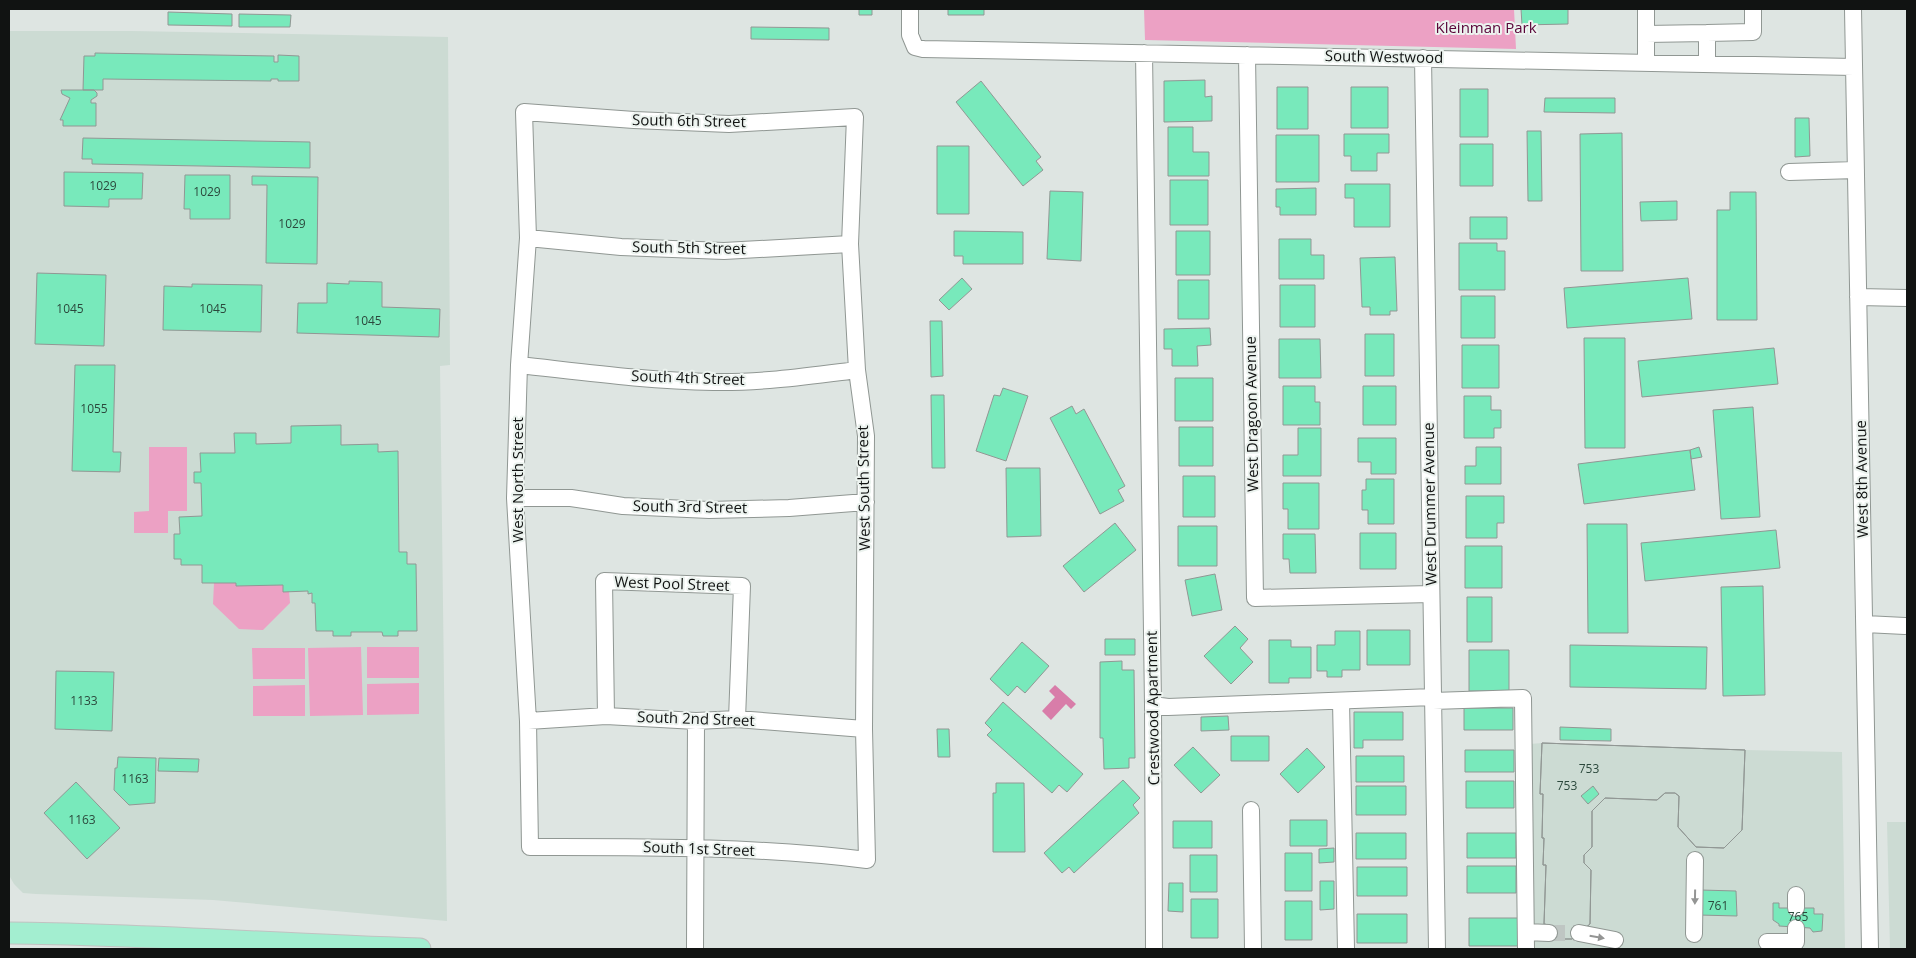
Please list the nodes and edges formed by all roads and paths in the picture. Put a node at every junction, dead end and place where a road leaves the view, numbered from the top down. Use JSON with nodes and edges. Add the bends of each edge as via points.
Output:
{"nodes":[{"id":1,"x":910,"y":9,"type":"edge"},
{"id":2,"x":1646,"y":9,"type":"edge"},
{"id":3,"x":1752,"y":9,"type":"edge"},
{"id":4,"x":1853,"y":9,"type":"edge"},
{"id":5,"x":1707,"y":33,"type":"junction"},
{"id":6,"x":1646,"y":34,"type":"junction"},
{"id":7,"x":1144,"y":53,"type":"junction"},
{"id":8,"x":1247,"y":55,"type":"junction"},
{"id":9,"x":1423,"y":58,"type":"junction"},
{"id":10,"x":1646,"y":62,"type":"junction"},
{"id":11,"x":1707,"y":63,"type":"junction"},
{"id":12,"x":1854,"y":67,"type":"junction"},
{"id":13,"x":524,"y":112,"type":"joint"},
{"id":14,"x":855,"y":117,"type":"joint"},
{"id":15,"x":1856,"y":170,"type":"junction"},
{"id":16,"x":1789,"y":172,"type":"dead end"},
{"id":17,"x":528,"y":238,"type":"junction"},
{"id":18,"x":850,"y":244,"type":"junction"},
{"id":19,"x":1858,"y":297,"type":"junction"},
{"id":20,"x":1907,"y":298,"type":"edge"},
{"id":21,"x":519,"y":365,"type":"junction"},
{"id":22,"x":857,"y":370,"type":"junction"},
{"id":23,"x":515,"y":498,"type":"junction"},
{"id":24,"x":866,"y":502,"type":"junction"},
{"id":25,"x":1431,"y":594,"type":"junction"},
{"id":26,"x":1865,"y":624,"type":"junction"},
{"id":27,"x":1905,"y":626,"type":"dead end"},
{"id":28,"x":1433,"y":699,"type":"junction"},
{"id":29,"x":1341,"y":701,"type":"junction"},
{"id":30,"x":1153,"y":705,"type":"junction"},
{"id":31,"x":606,"y":716,"type":"junction"},
{"id":32,"x":737,"y":719,"type":"junction"},
{"id":33,"x":528,"y":721,"type":"junction"},
{"id":34,"x":696,"y":721,"type":"junction"},
{"id":35,"x":864,"y":729,"type":"junction"},
{"id":36,"x":1251,"y":810,"type":"dead end"},
{"id":37,"x":530,"y":847,"type":"joint"},
{"id":38,"x":695,"y":847,"type":"junction"},
{"id":39,"x":867,"y":860,"type":"joint"},
{"id":40,"x":1695,"y":860,"type":"dead end"},
{"id":41,"x":1796,"y":928,"type":"dead end"},
{"id":42,"x":1526,"y":932,"type":"junction"},
{"id":43,"x":1549,"y":932,"type":"tunnel mouth"},
{"id":44,"x":9,"y":933,"type":"edge"},
{"id":45,"x":1579,"y":933,"type":"tunnel mouth"},
{"id":46,"x":1694,"y":934,"type":"dead end"},
{"id":47,"x":1615,"y":940,"type":"dead end"},
{"id":48,"x":1767,"y":942,"type":"dead end"},
{"id":49,"x":420,"y":949,"type":"edge"},
{"id":50,"x":695,"y":949,"type":"edge"},
{"id":51,"x":1154,"y":949,"type":"edge"},
{"id":52,"x":1253,"y":949,"type":"edge"},
{"id":53,"x":1346,"y":949,"type":"edge"},
{"id":54,"x":1437,"y":949,"type":"edge"},
{"id":55,"x":1526,"y":949,"type":"edge"},
{"id":56,"x":1870,"y":949,"type":"edge"}],
"edges":[{"from":1,"to":7,"type":"street","name":"South Westwood","via":[[910,35],[914,47],[923,49]]},
{"from":2,"to":6,"type":"street"},
{"from":3,"to":5,"type":"street","via":[[1752,32]]},
{"from":4,"to":12,"type":"street","name":"West 8th Avenue"},
{"from":5,"to":6,"type":"street"},
{"from":5,"to":11,"type":"street"},
{"from":6,"to":10,"type":"street"},
{"from":7,"to":8,"type":"street","name":"South Westwood"},
{"from":7,"to":30,"type":"street","name":"Crestwood Apartment"},
{"from":8,"to":9,"type":"street","name":"South Westwood"},
{"from":8,"to":25,"type":"street","name":"West Dragoon Avenue","via":[[1255,598]]},
{"from":9,"to":10,"type":"street","name":"South Westwood"},
{"from":9,"to":25,"type":"street","name":"West Drummer Avenue"},
{"from":10,"to":11,"type":"street","name":"South Westwood"},
{"from":11,"to":12,"type":"street","name":"South Westwood"},
{"from":12,"to":15,"type":"street","name":"West 8th Avenue"},
{"from":13,"to":14,"type":"street","name":"South 6th Street","via":[[729,124]]},
{"from":13,"to":17,"type":"street","name":"West North Street"},
{"from":14,"to":18,"type":"street","name":"West South Street"},
{"from":15,"to":16,"type":"street"},
{"from":15,"to":19,"type":"street","name":"West 8th Avenue"},
{"from":17,"to":18,"type":"street","name":"South 5th Street","via":[[621,247],[724,251]]},
{"from":17,"to":21,"type":"street","name":"West North Street"},
{"from":18,"to":22,"type":"street","name":"West South Street"},
{"from":19,"to":20,"type":"street"},
{"from":19,"to":26,"type":"street","name":"West 8th Avenue"},
{"from":21,"to":22,"type":"street","name":"South 4th Street","via":[[712,382],[780,380]]},
{"from":21,"to":23,"type":"street","name":"West North Street"},
{"from":22,"to":24,"type":"street","name":"West South Street","via":[[866,436]]},
{"from":23,"to":24,"type":"street","name":"South 3rd Street","via":[[571,498],[623,506],[709,510]]},
{"from":23,"to":33,"type":"street","name":"West North Street"},
{"from":24,"to":35,"type":"street","name":"West South Street"},
{"from":25,"to":28,"type":"street","name":"West Drummer Avenue"},
{"from":26,"to":27,"type":"street"},
{"from":26,"to":56,"type":"street","name":"West 8th Avenue"},
{"from":28,"to":29,"type":"street"},
{"from":28,"to":42,"type":"street","via":[[1523,698]]},
{"from":28,"to":54,"type":"street","name":"West Drummer Avenue"},
{"from":29,"to":30,"type":"street"},
{"from":29,"to":53,"type":"street"},
{"from":30,"to":51,"type":"street","name":"Crestwood Apartment"},
{"from":31,"to":32,"type":"street","name":"West Pool Street","via":[[604,581],[742,586]]},
{"from":31,"to":33,"type":"street","name":"South 2nd Street"},
{"from":31,"to":34,"type":"street","name":"South 2nd Street"},
{"from":32,"to":34,"type":"street","name":"South 2nd Street"},
{"from":32,"to":35,"type":"street","name":"South 2nd Street"},
{"from":33,"to":37,"type":"street","name":"West North Street"},
{"from":34,"to":38,"type":"street"},
{"from":35,"to":39,"type":"street","name":"West South Street"},
{"from":36,"to":52,"type":"street"},
{"from":37,"to":38,"type":"street","name":"South 1st Street"},
{"from":38,"to":39,"type":"street","name":"South 1st Street","via":[[808,853]]},
{"from":38,"to":50,"type":"street"},
{"from":40,"to":46,"type":"street","one_way":true},
{"from":41,"to":48,"type":"street","via":[[1796,942]]},
{"from":42,"to":43,"type":"street"},
{"from":42,"to":55,"type":"street"},
{"from":44,"to":49,"type":"main road"},
{"from":45,"to":47,"type":"street","one_way":true}]}
